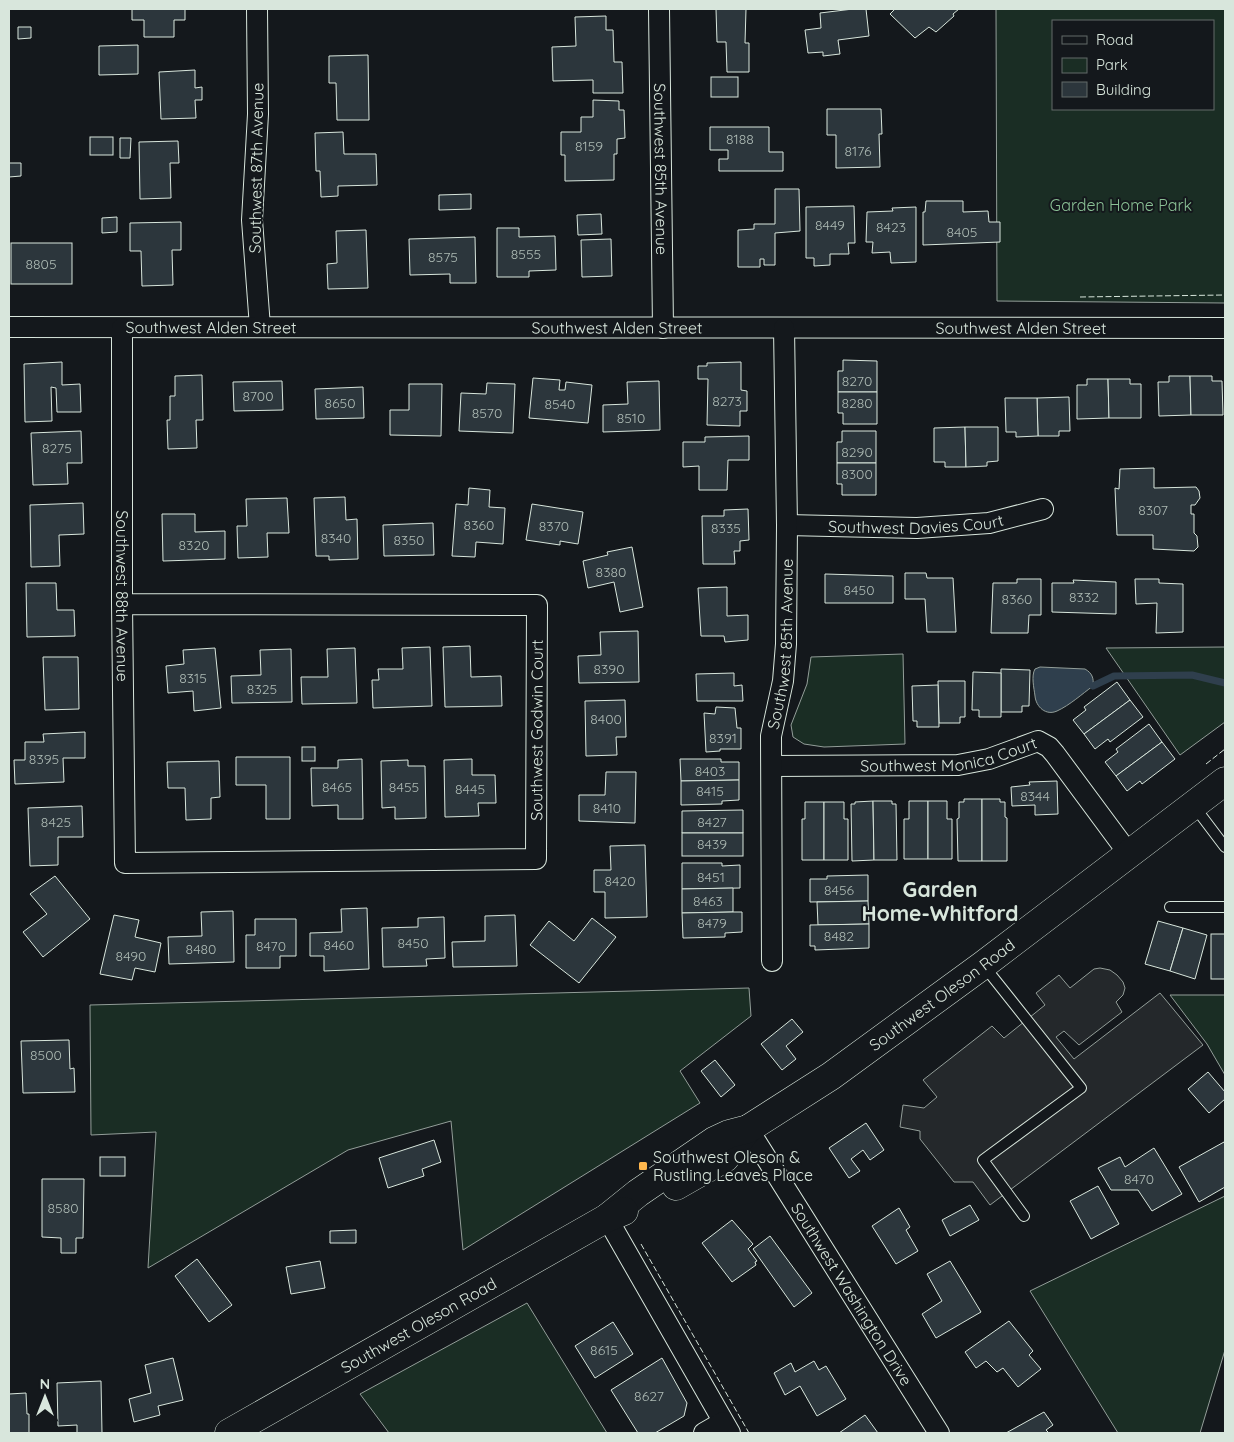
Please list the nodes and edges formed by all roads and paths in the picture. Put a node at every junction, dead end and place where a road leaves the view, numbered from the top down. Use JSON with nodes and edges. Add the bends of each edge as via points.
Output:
{"nodes":[{"id":1,"x":257,"y":9,"type":"edge"},
{"id":2,"x":659,"y":9,"type":"edge"},
{"id":3,"x":9,"y":327,"type":"edge"},
{"id":4,"x":260,"y":327,"type":"junction"},
{"id":5,"x":122,"y":328,"type":"junction"},
{"id":6,"x":663,"y":328,"type":"junction"},
{"id":7,"x":784,"y":328,"type":"junction"},
{"id":8,"x":1225,"y":328,"type":"edge"},
{"id":9,"x":1043,"y":509,"type":"dead end"},
{"id":10,"x":787,"y":525,"type":"junction"},
{"id":11,"x":122,"y":604,"type":"junction"},
{"id":12,"x":772,"y":766,"type":"junction"},
{"id":13,"x":1225,"y":781,"type":"edge"},
{"id":14,"x":1193,"y":806,"type":"junction"},
{"id":15,"x":1225,"y":847,"type":"edge"},
{"id":16,"x":1129,"y":854,"type":"junction"},
{"id":17,"x":125,"y":863,"type":"joint"},
{"id":18,"x":1170,"y":907,"type":"dead end"},
{"id":19,"x":1225,"y":907,"type":"edge"},
{"id":20,"x":772,"y":961,"type":"dead end"},
{"id":21,"x":983,"y":965,"type":"junction"},
{"id":22,"x":748,"y":1129,"type":"junction"},
{"id":23,"x":1024,"y":1216,"type":"dead end"},
{"id":24,"x":608,"y":1218,"type":"junction"},
{"id":25,"x":727,"y":1427,"type":"edge"},
{"id":26,"x":229,"y":1433,"type":"edge"},
{"id":27,"x":704,"y":1433,"type":"edge"},
{"id":28,"x":939,"y":1433,"type":"edge"}],
"edges":[{"from":1,"to":4,"type":"street","name":"Southwest 87th Avenue","via":[[258,114],[252,220]]},
{"from":2,"to":6,"type":"street","name":"Southwest 85th Avenue"},
{"from":3,"to":5,"type":"street","name":"Southwest Alden Street"},
{"from":4,"to":5,"type":"street","name":"Southwest Alden Street"},
{"from":4,"to":6,"type":"street","name":"Southwest Alden Street"},
{"from":5,"to":11,"type":"street","name":"Southwest 88th Avenue"},
{"from":6,"to":7,"type":"street","name":"Southwest Alden Street"},
{"from":7,"to":8,"type":"street","name":"Southwest Alden Street"},
{"from":7,"to":10,"type":"street","name":"Southwest 85th Avenue"},
{"from":9,"to":10,"type":"street","name":"Southwest Davies Court","via":[[989,522],[917,528]]},
{"from":10,"to":12,"type":"street","name":"Southwest 85th Avenue","via":[[786,644],[783,682],[771,736]]},
{"from":11,"to":17,"type":"street","name":"Southwest 88th Avenue"},
{"from":11,"to":17,"type":"street","name":"Southwest Godwin Court","via":[[538,605],[536,859]]},
{"from":12,"to":16,"type":"street","name":"Southwest Monica Court","via":[[958,765],[989,759],[1038,741],[1055,754]]},
{"from":12,"to":20,"type":"street","name":"Southwest 85th Avenue"},
{"from":13,"to":14,"type":"main road","name":"Southwest Oleson Road"},
{"from":14,"to":15,"type":"lane"},
{"from":14,"to":16,"type":"main road","name":"Southwest Oleson Road"},
{"from":16,"to":21,"type":"main road","name":"Southwest Oleson Road"},
{"from":18,"to":19,"type":"lane"},
{"from":21,"to":22,"type":"main road","name":"Southwest Oleson Road","via":[[831,1076]]},
{"from":21,"to":23,"type":"lane","via":[[1081,1088],[983,1160]]},
{"from":22,"to":24,"type":"main road","name":"Southwest Oleson Road","via":[[725,1158],[644,1204]]},
{"from":22,"to":28,"type":"street","name":"Southwest Washington Drive"},
{"from":24,"to":25,"type":"street"},
{"from":24,"to":26,"type":"main road","name":"Southwest Oleson Road"},
{"from":25,"to":27,"type":"street"}]}
